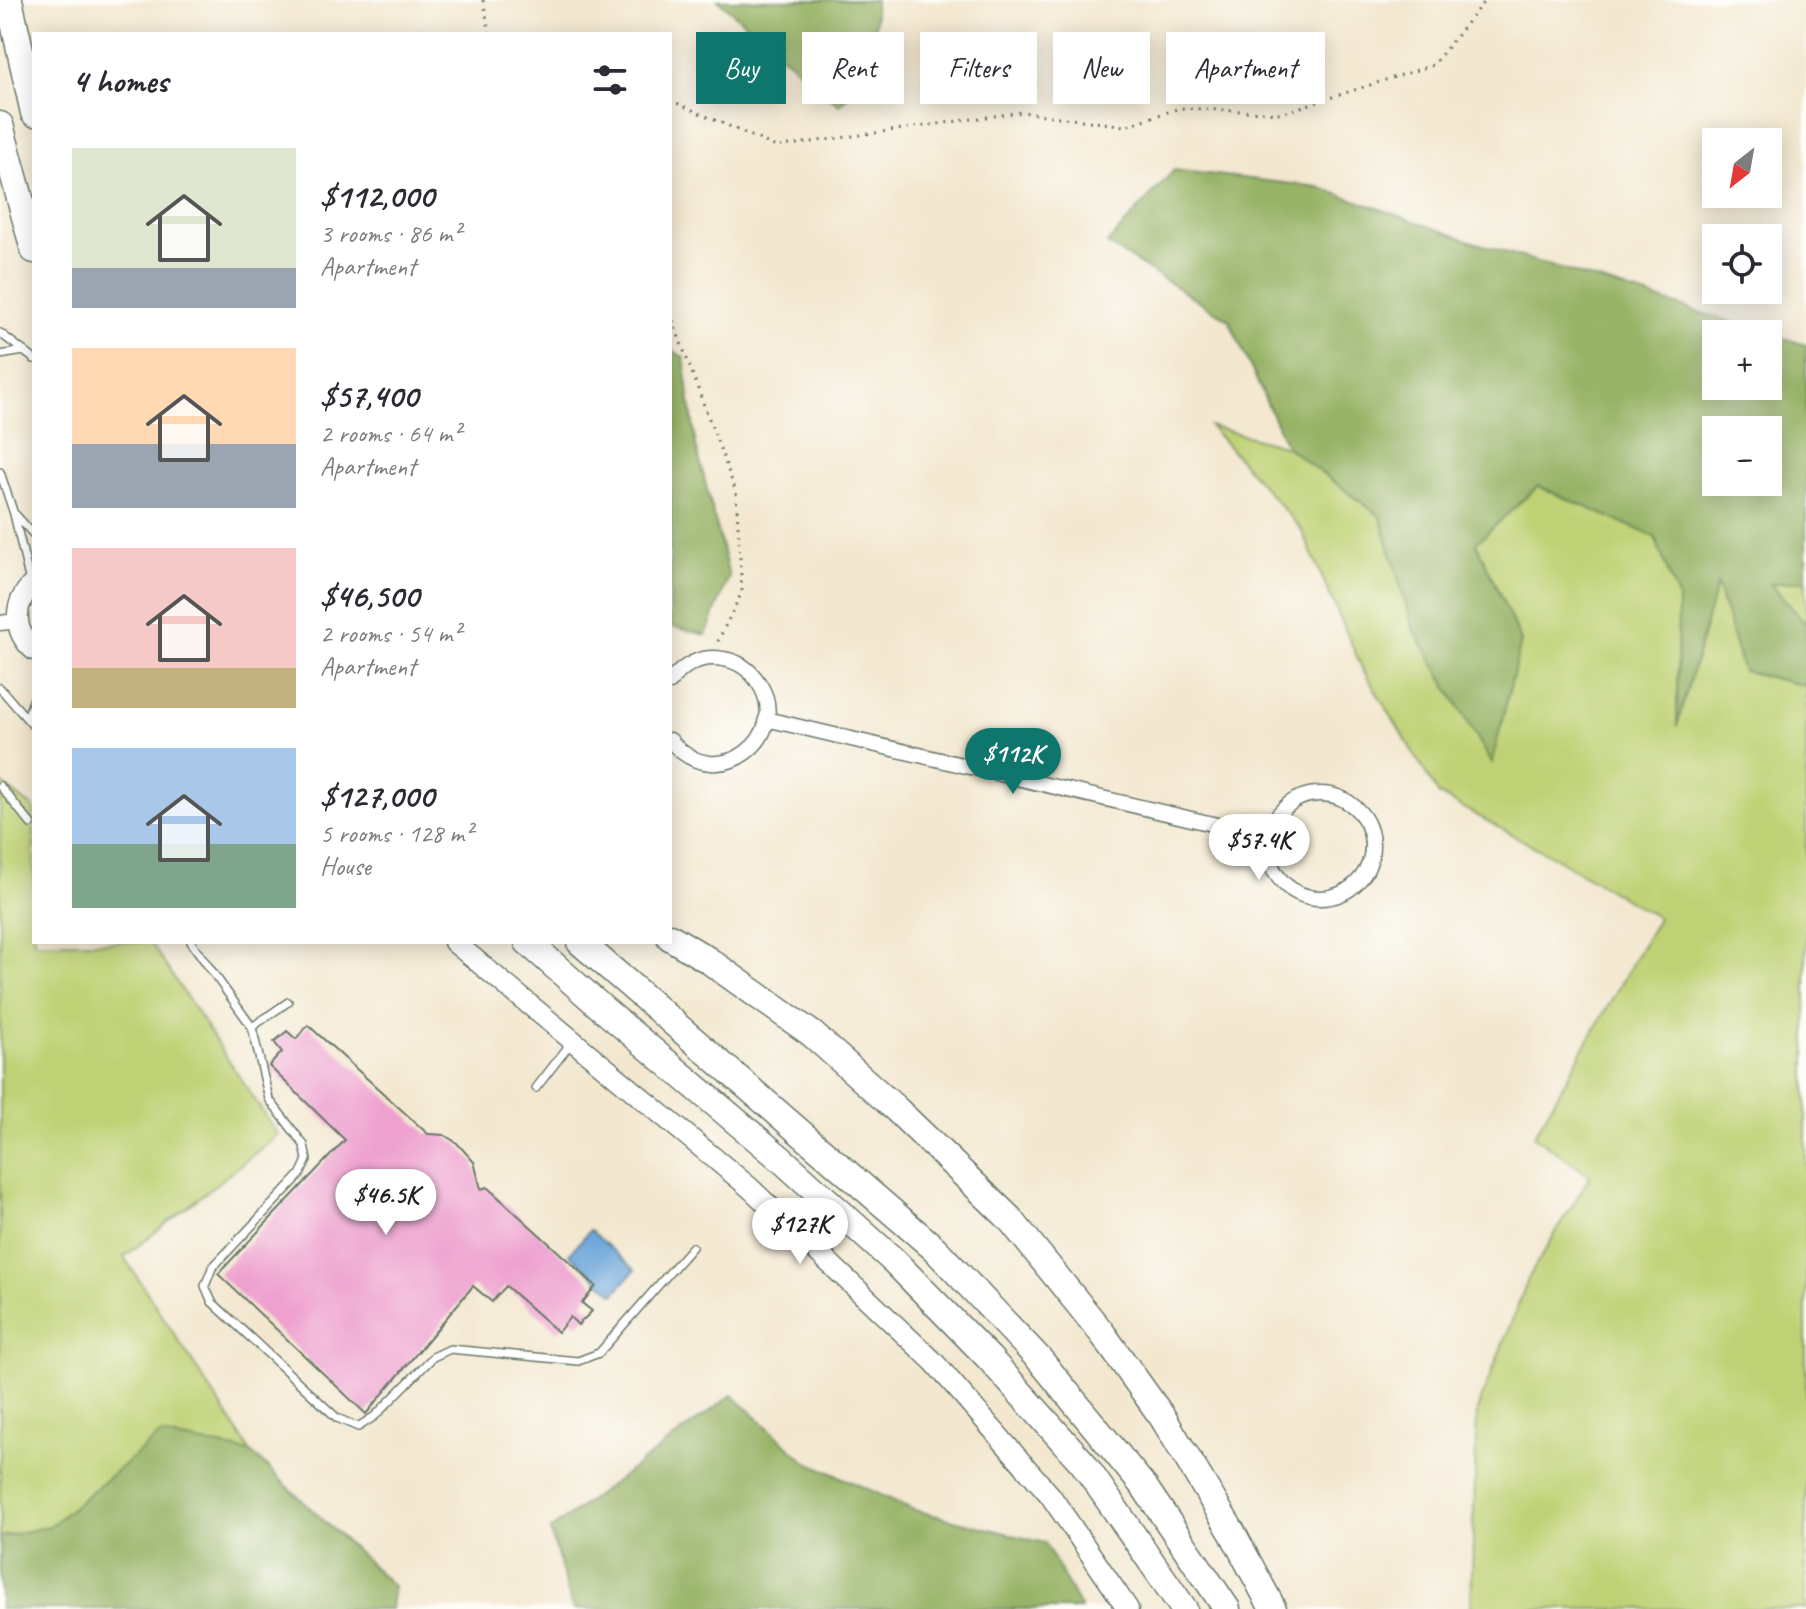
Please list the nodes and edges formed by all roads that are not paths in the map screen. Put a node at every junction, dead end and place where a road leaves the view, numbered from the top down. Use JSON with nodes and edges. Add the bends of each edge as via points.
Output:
{"nodes":[{"id":1,"x":11,"y":5,"type":"edge"},
{"id":2,"x":32,"y":104,"type":"edge"},
{"id":3,"x":0,"y":125,"type":"edge"},
{"id":4,"x":32,"y":243,"type":"edge"},
{"id":5,"x":0,"y":333,"type":"edge"},
{"id":6,"x":24,"y":351,"type":"junction"},
{"id":7,"x":0,"y":355,"type":"edge"},
{"id":8,"x":32,"y":357,"type":"edge"},
{"id":9,"x":0,"y":472,"type":"edge"},
{"id":10,"x":14,"y":514,"type":"junction"},
{"id":11,"x":32,"y":533,"type":"edge"},
{"id":12,"x":32,"y":584,"type":"edge"},
{"id":13,"x":9,"y":622,"type":"edge"},
{"id":14,"x":32,"y":648,"type":"edge"},
{"id":15,"x":673,"y":672,"type":"edge"},
{"id":16,"x":0,"y":688,"type":"edge"},
{"id":17,"x":32,"y":703,"type":"edge"},
{"id":18,"x":27,"y":717,"type":"junction"},
{"id":19,"x":766,"y":719,"type":"junction"},
{"id":20,"x":32,"y":724,"type":"edge"},
{"id":21,"x":672,"y":742,"type":"edge"},
{"id":22,"x":0,"y":786,"type":"edge"},
{"id":23,"x":31,"y":824,"type":"dead end"},
{"id":24,"x":1268,"y":837,"type":"junction"},
{"id":25,"x":672,"y":938,"type":"edge"},
{"id":26,"x":192,"y":944,"type":"edge"},
{"id":27,"x":456,"y":944,"type":"edge"},
{"id":28,"x":530,"y":944,"type":"edge"},
{"id":29,"x":582,"y":944,"type":"edge"},
{"id":30,"x":288,"y":1002,"type":"dead end"},
{"id":31,"x":252,"y":1027,"type":"junction"},
{"id":32,"x":572,"y":1041,"type":"junction"},
{"id":33,"x":536,"y":1088,"type":"dead end"},
{"id":34,"x":692,"y":1247,"type":"dead end"},
{"id":35,"x":1128,"y":1609,"type":"edge"},
{"id":36,"x":1184,"y":1609,"type":"edge"},
{"id":37,"x":1227,"y":1609,"type":"edge"},
{"id":38,"x":1273,"y":1609,"type":"edge"}],
"edges":[{"from":1,"to":2,"type":"highway"},
{"from":3,"to":4,"type":"highway"},
{"from":5,"to":6,"type":"lane"},
{"from":6,"to":7,"type":"lane"},
{"from":6,"to":8,"type":"lane"},
{"from":9,"to":10,"type":"lane"},
{"from":10,"to":11,"type":"lane"},
{"from":10,"to":12,"type":"lane"},
{"from":12,"to":13,"type":"street"},
{"from":13,"to":14,"type":"street"},
{"from":15,"to":19,"type":"street","via":[[710,658],[740,665],[762,688]]},
{"from":16,"to":18,"type":"lane"},
{"from":17,"to":18,"type":"lane"},
{"from":18,"to":20,"type":"lane"},
{"from":19,"to":21,"type":"street","via":[[752,748],[724,763],[691,759]]},
{"from":19,"to":24,"type":"street"},
{"from":22,"to":23,"type":"lane"},
{"from":24,"to":24,"type":"street","via":[[1268,853],[1282,882],[1311,898],[1344,893],[1367,870],[1372,854],[1366,819],[1354,805],[1320,793],[1286,805]]},
{"from":25,"to":38,"type":"highway","via":[[812,1034],[1010,1219],[1163,1418]]},
{"from":26,"to":31,"type":"lane"},
{"from":27,"to":32,"type":"street"},
{"from":28,"to":36,"type":"highway","via":[[781,1159],[968,1336],[1083,1463]]},
{"from":29,"to":37,"type":"highway","via":[[935,1249],[1040,1360],[1145,1488]]},
{"from":30,"to":31,"type":"lane"},
{"from":31,"to":34,"type":"lane","via":[[269,1099],[304,1145],[307,1160],[300,1175],[212,1268],[205,1286],[212,1302],[337,1418],[358,1427],[433,1357],[450,1349],[578,1361],[599,1353]]},
{"from":32,"to":33,"type":"lane"},
{"from":32,"to":35,"type":"street","via":[[749,1187],[934,1362],[1050,1495]]}]}
